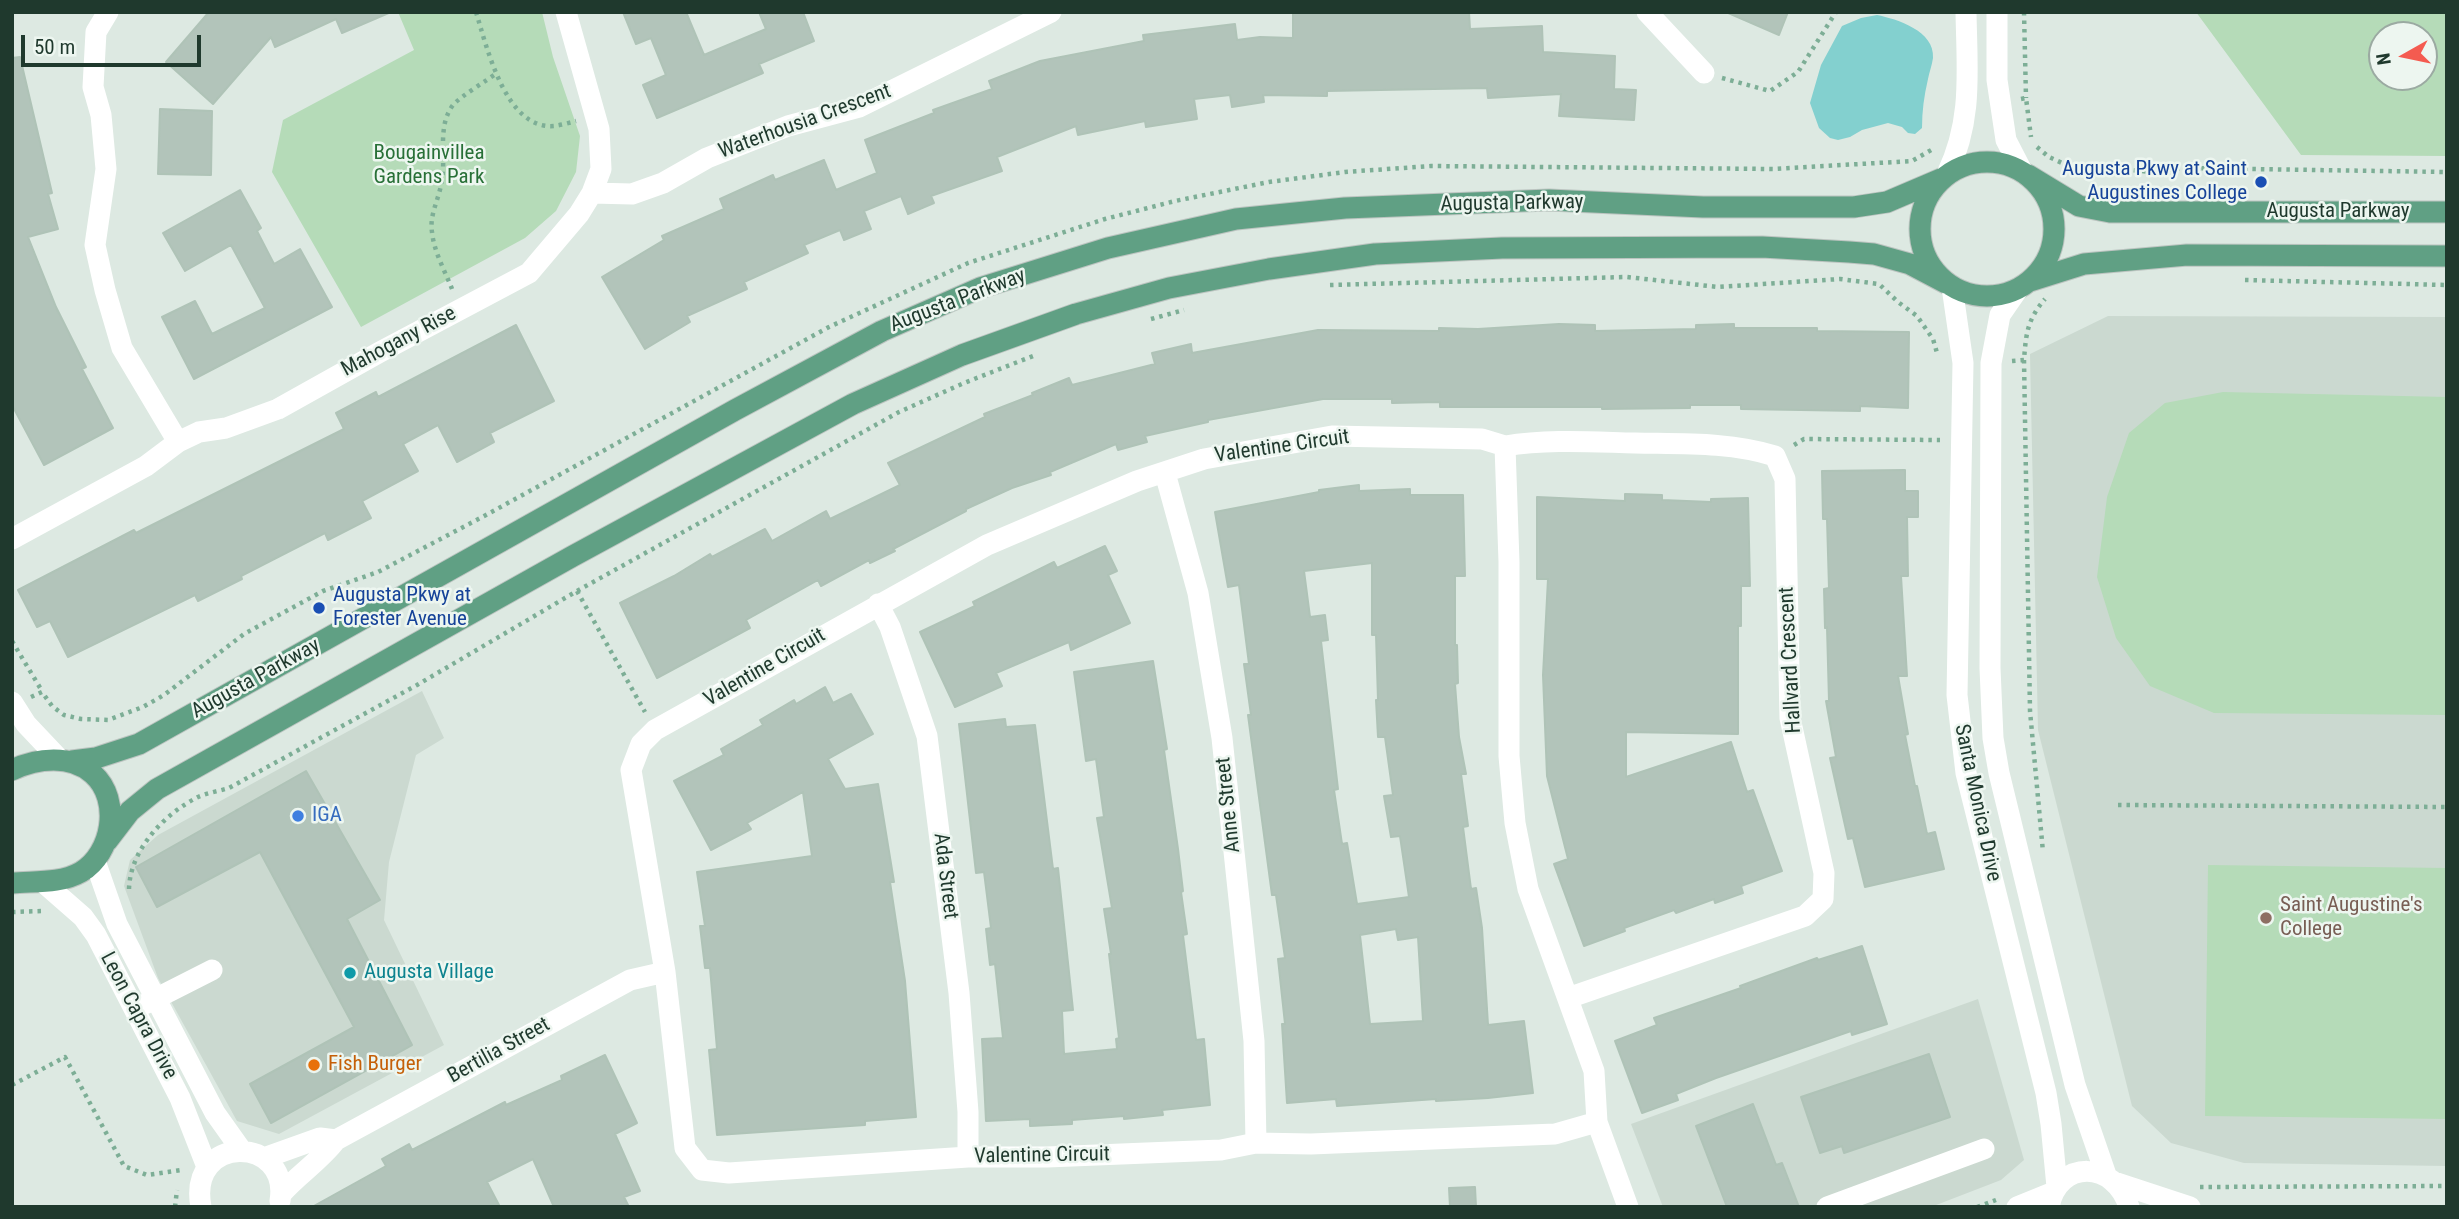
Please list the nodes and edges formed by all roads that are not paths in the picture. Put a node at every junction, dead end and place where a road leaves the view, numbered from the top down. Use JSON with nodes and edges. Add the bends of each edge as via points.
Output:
{"nodes":[{"id":1,"x":108,"y":12,"type":"edge"},
{"id":2,"x":566,"y":12,"type":"edge"},
{"id":3,"x":1051,"y":12,"type":"edge"},
{"id":4,"x":1647,"y":12,"type":"edge"},
{"id":5,"x":1966,"y":12,"type":"edge"},
{"id":6,"x":1997,"y":12,"type":"edge"},
{"id":7,"x":1704,"y":73,"type":"road end"},
{"id":8,"x":2025,"y":173,"type":"junction"},
{"id":9,"x":1944,"y":177,"type":"junction"},
{"id":10,"x":592,"y":194,"type":"junction"},
{"id":11,"x":2447,"y":212,"type":"edge"},
{"id":12,"x":2447,"y":256,"type":"edge"},
{"id":13,"x":1949,"y":285,"type":"junction"},
{"id":14,"x":2024,"y":285,"type":"junction"},
{"id":15,"x":178,"y":442,"type":"junction"},
{"id":16,"x":1506,"y":446,"type":"junction"},
{"id":17,"x":1165,"y":473,"type":"junction"},
{"id":18,"x":12,"y":539,"type":"edge"},
{"id":19,"x":878,"y":604,"type":"junction"},
{"id":20,"x":13,"y":704,"type":"edge"},
{"id":21,"x":66,"y":761,"type":"junction"},
{"id":22,"x":12,"y":769,"type":"edge"},
{"id":23,"x":107,"y":841,"type":"junction"},
{"id":24,"x":95,"y":861,"type":"junction"},
{"id":25,"x":24,"y":880,"type":"edge"},
{"id":26,"x":212,"y":970,"type":"dead end"},
{"id":27,"x":666,"y":972,"type":"junction"},
{"id":28,"x":1568,"y":998,"type":"junction"},
{"id":29,"x":156,"y":999,"type":"junction"},
{"id":30,"x":134,"y":1010,"type":"junction"},
{"id":31,"x":1597,"y":1122,"type":"junction"},
{"id":32,"x":336,"y":1140,"type":"junction"},
{"id":33,"x":1256,"y":1143,"type":"junction"},
{"id":34,"x":1984,"y":1149,"type":"dead end"},
{"id":35,"x":242,"y":1151,"type":"junction"},
{"id":36,"x":968,"y":1157,"type":"junction"},
{"id":37,"x":264,"y":1158,"type":"junction"},
{"id":38,"x":207,"y":1167,"type":"junction"},
{"id":39,"x":2112,"y":1179,"type":"junction"},
{"id":40,"x":2053,"y":1195,"type":"edge"},
{"id":41,"x":2193,"y":1197,"type":"edge"},
{"id":42,"x":280,"y":1203,"type":"edge"},
{"id":43,"x":201,"y":1207,"type":"edge"},
{"id":44,"x":1628,"y":1207,"type":"edge"},
{"id":45,"x":1827,"y":1207,"type":"edge"},
{"id":46,"x":2017,"y":1207,"type":"edge"},
{"id":47,"x":2129,"y":1207,"type":"edge"}],
"edges":[{"from":1,"to":15,"type":"street","via":[[96,32],[93,87],[101,115],[106,169],[95,244],[122,348]]},
{"from":2,"to":10,"type":"street","name":"Mahogany Rise","via":[[599,129],[601,169]]},
{"from":3,"to":10,"type":"street","name":"Waterhousia Crescent","via":[[859,107],[788,126],[632,194]]},
{"from":4,"to":7,"type":"street"},
{"from":5,"to":9,"type":"street","via":[[1968,109],[1959,151]]},
{"from":6,"to":8,"type":"street","via":[[1997,80],[2006,140]]},
{"from":8,"to":9,"type":"main road","via":[[1984,162],[1971,163]]},
{"from":8,"to":11,"type":"main road","name":"Augusta Parkway","via":[[2079,206],[2110,212]]},
{"from":8,"to":14,"type":"main road","via":[[2042,190],[2054,228],[2044,266]]},
{"from":9,"to":13,"type":"main road","via":[[1929,195],[1920,232],[1933,269]]},
{"from":9,"to":21,"type":"main road","name":"Augusta Parkway","via":[[1887,202],[1854,207],[1549,200],[1345,208],[1236,219],[1108,248],[980,288],[882,331],[139,744],[96,758]]},
{"from":10,"to":15,"type":"street","name":"Mahogany Rise","via":[[529,273],[278,409]]},
{"from":12,"to":14,"type":"main road","name":"Augusta Parkway","via":[[2187,255],[2084,264]]},
{"from":13,"to":14,"type":"main road","via":[[1985,297]]},
{"from":13,"to":23,"type":"main road","name":"Augusta Parkway","via":[[1910,264],[1849,252],[1762,247],[1476,249],[1375,254],[1269,269],[1169,288],[1076,314],[950,360],[853,404],[716,478],[168,782],[130,811]]},
{"from":13,"to":40,"type":"street","name":"Santa Monica Drive","via":[[1963,363],[1960,731],[1966,773],[2046,1093],[2052,1124]]},
{"from":14,"to":39,"type":"street","name":"Santa Monica Drive","via":[[2000,315],[1991,363],[1993,737],[2075,1085]]},
{"from":15,"to":18,"type":"street","name":"Mahogany Rise","via":[[146,466]]},
{"from":16,"to":17,"type":"street","name":"Valentine Circuit","via":[[1482,439],[1332,436],[1204,459]]},
{"from":16,"to":28,"type":"street","via":[[1509,756],[1515,823],[1528,889]]},
{"from":16,"to":28,"type":"street","name":"Hallvard Crescent","via":[[1539,441],[1752,449],[1775,456],[1785,479],[1790,718],[1824,873],[1823,899],[1805,916]]},
{"from":17,"to":19,"type":"street","name":"Valentine Circuit","via":[[987,545]]},
{"from":17,"to":33,"type":"street","name":"Anne Street","via":[[1198,593],[1222,738],[1254,1041]]},
{"from":19,"to":27,"type":"street","name":"Valentine Circuit","via":[[655,730],[641,744],[631,770]]},
{"from":19,"to":36,"type":"street","name":"Ada Street","via":[[928,736],[959,993]]},
{"from":20,"to":21,"type":"street","via":[[26,724]]},
{"from":21,"to":22,"type":"main road","name":"Augusta Parkway","via":[[27,763]]},
{"from":21,"to":23,"type":"main road","via":[[93,774],[103,787],[110,816]]},
{"from":23,"to":24,"type":"main road","name":"Augusta Parkway"},
{"from":24,"to":25,"type":"main road","via":[[63,880]]},
{"from":24,"to":29,"type":"street","name":"Leon Capra Drive","via":[[117,924]]},
{"from":25,"to":30,"type":"street","name":"Leon Capra Drive","via":[[83,917]]},
{"from":26,"to":29,"type":"street"},
{"from":27,"to":32,"type":"street","name":"Bertilia Street","via":[[630,980]]},
{"from":27,"to":36,"type":"street","name":"Valentine Circuit","via":[[685,1148],[702,1170],[729,1173]]},
{"from":28,"to":31,"type":"street","via":[[1594,1071]]},
{"from":29,"to":30,"type":"street"},
{"from":29,"to":35,"type":"street","name":"Leon Capra Drive","via":[[215,1113]]},
{"from":30,"to":38,"type":"street","name":"Leon Capra Drive","via":[[180,1098]]},
{"from":31,"to":33,"type":"street","name":"Valentine Circuit","via":[[1555,1134]]},
{"from":31,"to":44,"type":"street"},
{"from":32,"to":37,"type":"street","name":"Bertilia Street","via":[[320,1138]]},
{"from":32,"to":42,"type":"street","name":"Bertilia Street","via":[[303,1171]]},
{"from":33,"to":36,"type":"street","name":"Valentine Circuit","via":[[1221,1150]]},
{"from":34,"to":45,"type":"street"},
{"from":35,"to":37,"type":"street"},
{"from":35,"to":38,"type":"street","via":[[229,1152]]},
{"from":37,"to":42,"type":"street","via":[[280,1180]]},
{"from":38,"to":43,"type":"street","via":[[199,1185]]},
{"from":39,"to":40,"type":"street","via":[[2093,1171],[2079,1172],[2066,1178]]},
{"from":39,"to":41,"type":"street"},
{"from":39,"to":47,"type":"street","name":"Santa Monica Drive"},
{"from":40,"to":46,"type":"street"}]}
